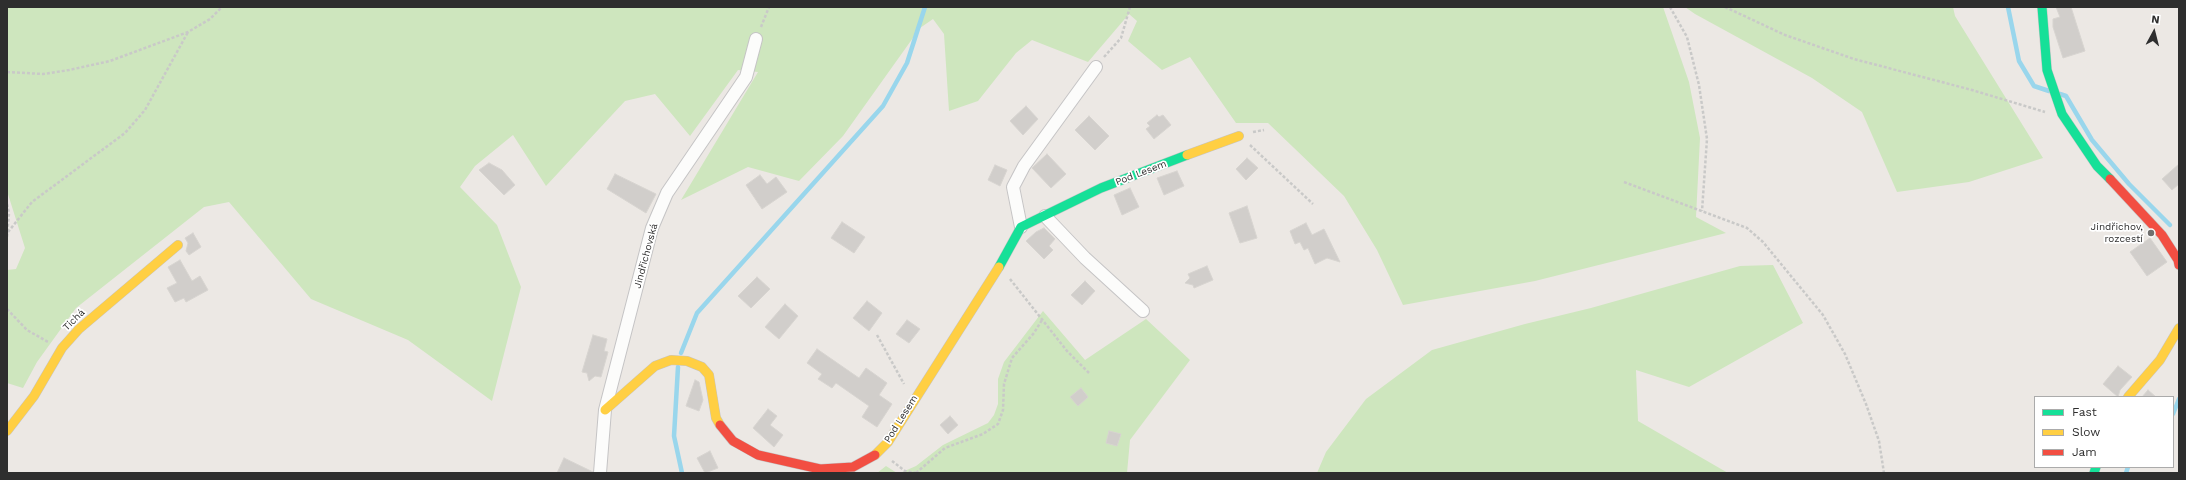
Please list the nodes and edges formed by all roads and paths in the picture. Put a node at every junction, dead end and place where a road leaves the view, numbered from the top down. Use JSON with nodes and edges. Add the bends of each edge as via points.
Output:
{"nodes":[{"id":1,"x":222,"y":7,"type":"edge"},
{"id":2,"x":769,"y":7,"type":"edge"},
{"id":3,"x":1130,"y":7,"type":"edge"},
{"id":4,"x":1670,"y":7,"type":"edge"},
{"id":5,"x":1725,"y":7,"type":"edge"},
{"id":6,"x":2042,"y":7,"type":"edge"},
{"id":7,"x":188,"y":32,"type":"junction"},
{"id":8,"x":756,"y":39,"type":"joint"},
{"id":9,"x":1096,"y":67,"type":"joint"},
{"id":10,"x":7,"y":72,"type":"edge"},
{"id":11,"x":2062,"y":114,"type":"junction"},
{"id":12,"x":1239,"y":136,"type":"joint"},
{"id":13,"x":1624,"y":182,"type":"dead end"},
{"id":14,"x":7,"y":204,"type":"edge"},
{"id":15,"x":1313,"y":204,"type":"dead end"},
{"id":16,"x":1702,"y":211,"type":"junction"},
{"id":17,"x":1045,"y":216,"type":"junction"},
{"id":18,"x":1020,"y":227,"type":"junction"},
{"id":19,"x":8,"y":232,"type":"junction"},
{"id":20,"x":7,"y":237,"type":"edge"},
{"id":21,"x":178,"y":245,"type":"dead end"},
{"id":22,"x":2179,"y":261,"type":"edge"},
{"id":23,"x":1000,"y":265,"type":"junction"},
{"id":24,"x":7,"y":309,"type":"edge"},
{"id":25,"x":1143,"y":311,"type":"dead end"},
{"id":26,"x":1042,"y":320,"type":"junction"},
{"id":27,"x":2179,"y":328,"type":"edge"},
{"id":28,"x":877,"y":334,"type":"dead end"},
{"id":29,"x":62,"y":348,"type":"junction"},
{"id":30,"x":1089,"y":373,"type":"dead end"},
{"id":31,"x":2129,"y":396,"type":"edge"},
{"id":32,"x":913,"y":400,"type":"junction"},
{"id":33,"x":605,"y":410,"type":"junction"},
{"id":34,"x":7,"y":430,"type":"edge"},
{"id":35,"x":600,"y":473,"type":"edge"},
{"id":36,"x":905,"y":473,"type":"edge"},
{"id":37,"x":916,"y":473,"type":"edge"},
{"id":38,"x":1884,"y":473,"type":"edge"}],
"edges":[{"from":1,"to":7,"type":"path","via":[[210,19]]},
{"from":2,"to":8,"type":"path"},
{"from":3,"to":9,"type":"path","via":[[1121,38]]},
{"from":4,"to":16,"type":"path","via":[[1687,37],[1699,85],[1707,155]]},
{"from":5,"to":11,"type":"path","via":[[1785,35],[1854,59],[2041,111]]},
{"from":6,"to":11,"type":"street","via":[[2044,51],[2051,84]]},
{"from":7,"to":10,"type":"path","via":[[110,61],[42,74]]},
{"from":7,"to":19,"type":"path","via":[[145,110],[125,133],[32,202]]},
{"from":8,"to":33,"type":"street","name":"Jindřichovská","via":[[746,78],[667,192],[652,228]]},
{"from":9,"to":18,"type":"street","via":[[1024,166],[1012,187]]},
{"from":11,"to":22,"type":"street","via":[[2097,166],[2162,235]]},
{"from":12,"to":15,"type":"path"},
{"from":12,"to":17,"type":"street","name":"Pod Lesem","via":[[1101,188]]},
{"from":13,"to":16,"type":"path"},
{"from":14,"to":19,"type":"path"},
{"from":16,"to":38,"type":"path","via":[[1747,228],[1780,261],[1823,315],[1845,354],[1866,404],[1879,441]]},
{"from":17,"to":18,"type":"street","name":"Pod Lesem"},
{"from":17,"to":25,"type":"street","via":[[1085,258]]},
{"from":18,"to":23,"type":"street","name":"Pod Lesem"},
{"from":19,"to":20,"type":"path"},
{"from":21,"to":29,"type":"street","name":"Tichá","via":[[79,329]]},
{"from":23,"to":26,"type":"path"},
{"from":23,"to":32,"type":"street","name":"Pod Lesem","via":[[949,348]]},
{"from":24,"to":29,"type":"path","via":[[14,319],[32,334]]},
{"from":26,"to":30,"type":"path"},
{"from":26,"to":37,"type":"path","via":[[1012,358],[1004,384],[1003,410],[998,424],[983,434],[945,448]]},
{"from":27,"to":31,"type":"street","via":[[2160,360]]},
{"from":28,"to":32,"type":"path"},
{"from":29,"to":34,"type":"street","name":"Tichá","via":[[34,396]]},
{"from":32,"to":33,"type":"street","name":"Pod Lesem","via":[[888,442],[879,452],[853,467],[820,469],[758,455],[733,441],[716,418],[709,374],[691,362],[671,360],[654,366]]},
{"from":33,"to":35,"type":"street","name":"Jindřichovská"},
{"from":36,"to":37,"type":"path"}]}
